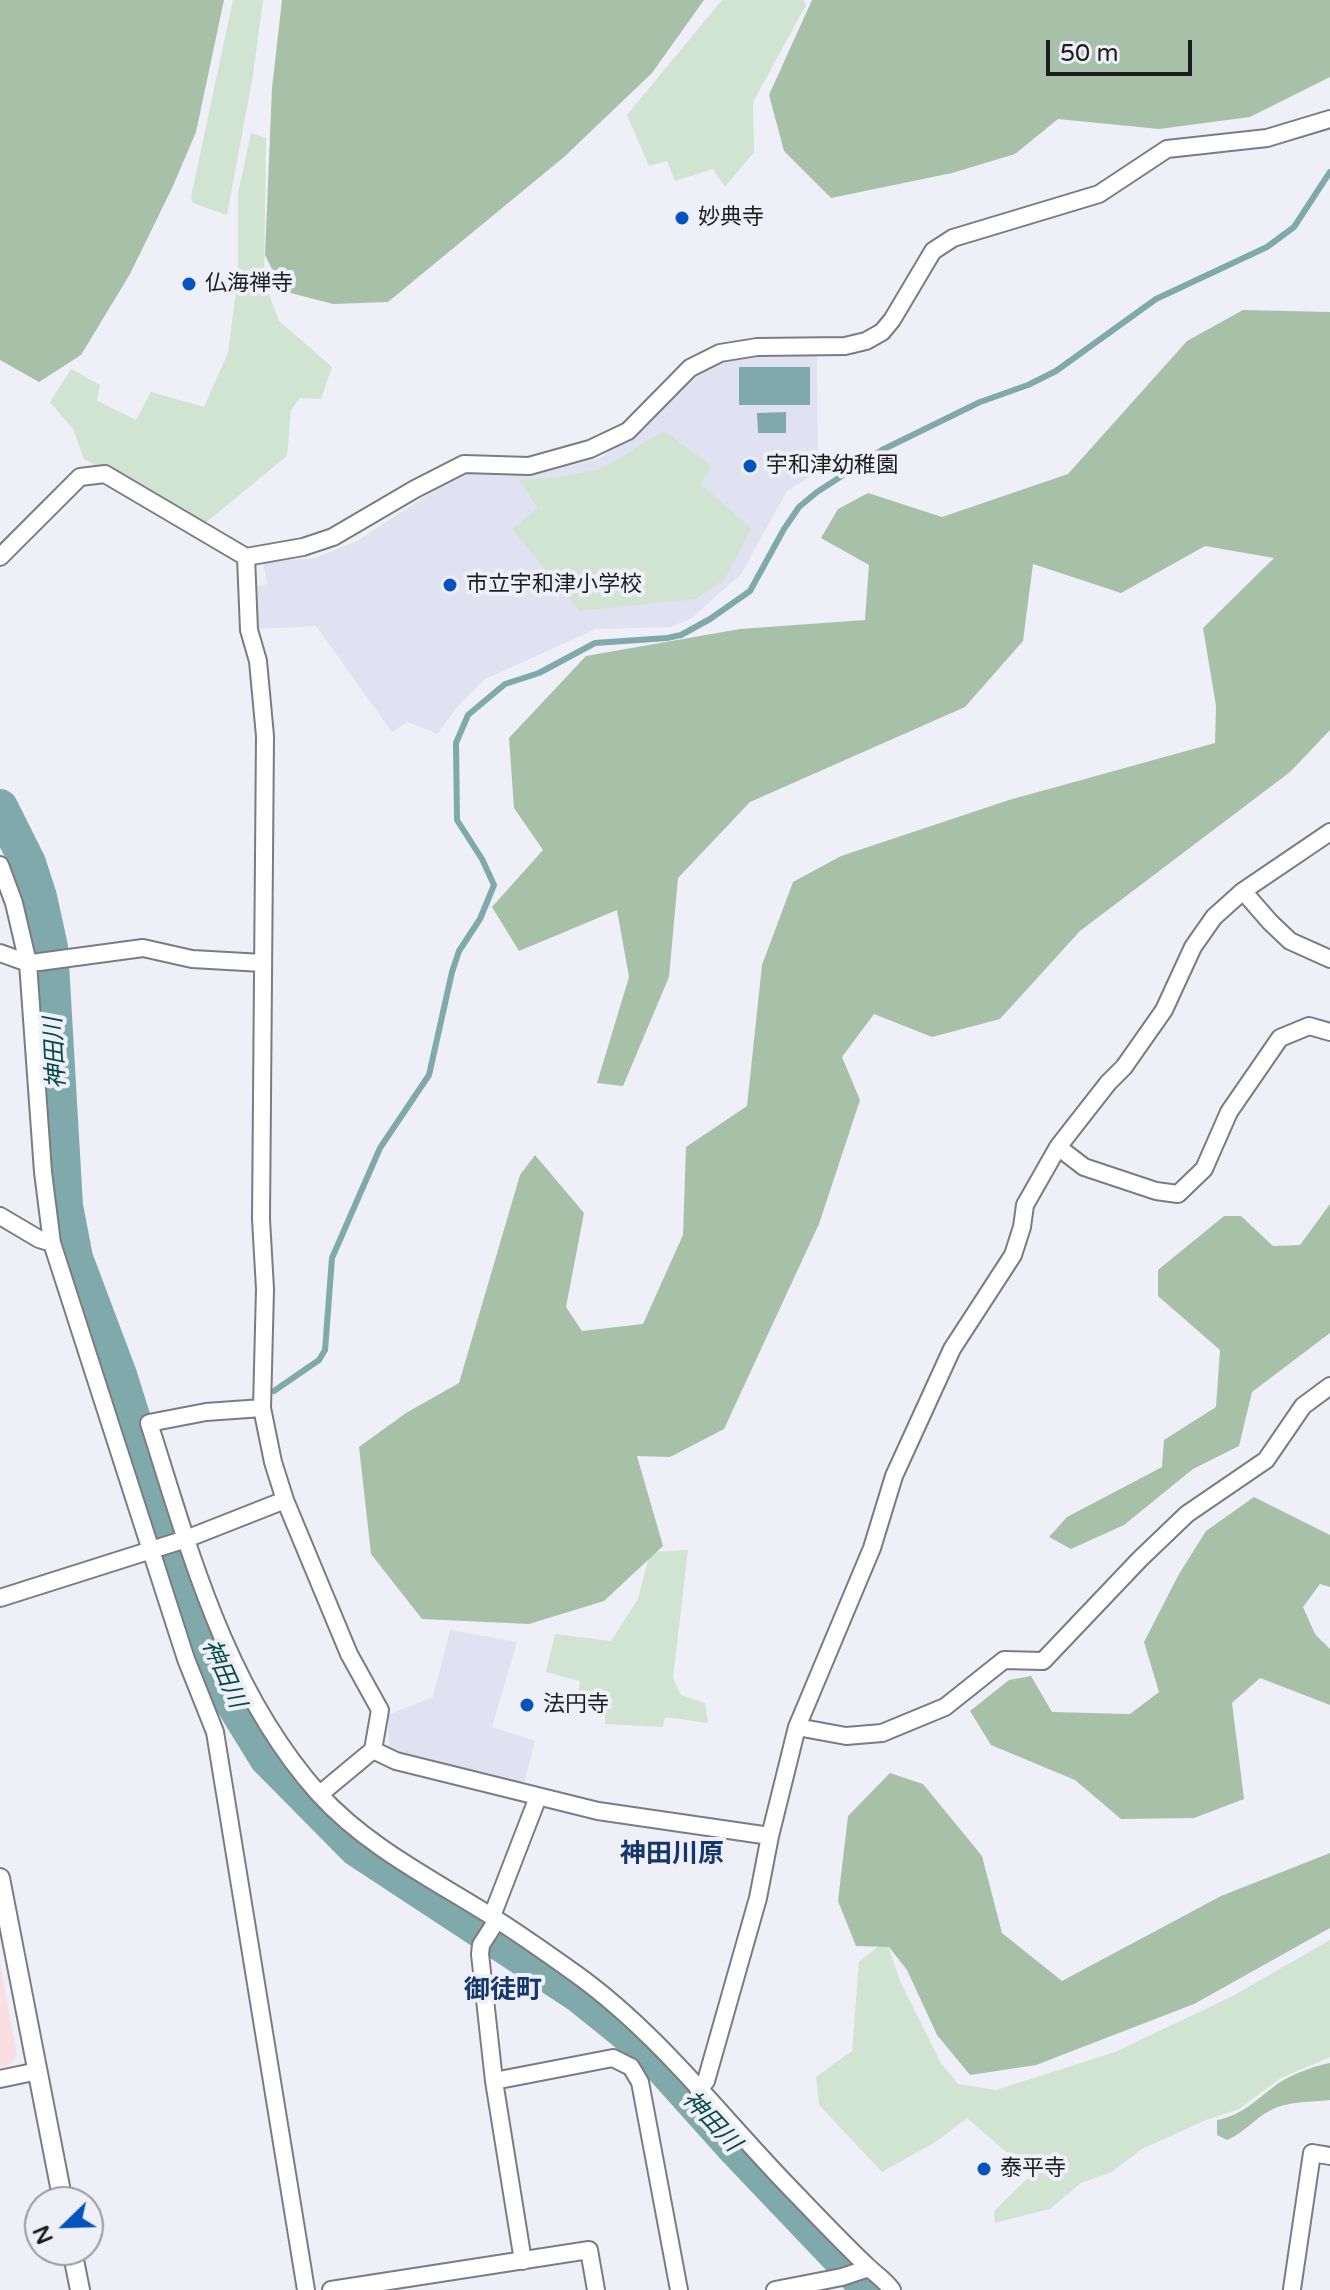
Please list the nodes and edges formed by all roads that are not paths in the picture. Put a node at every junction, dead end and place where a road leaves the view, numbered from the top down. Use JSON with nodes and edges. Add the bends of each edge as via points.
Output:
{"nodes":[{"id":1,"x":1330,"y":119,"type":"edge"},
{"id":2,"x":0,"y":557,"type":"edge"},
{"id":3,"x":246,"y":557,"type":"junction"},
{"id":4,"x":1330,"y":832,"type":"edge"},
{"id":5,"x":0,"y":865,"type":"edge"},
{"id":6,"x":1243,"y":891,"type":"junction"},
{"id":7,"x":0,"y":953,"type":"edge"},
{"id":8,"x":1330,"y":959,"type":"edge"},
{"id":9,"x":34,"y":962,"type":"junction"},
{"id":10,"x":263,"y":963,"type":"junction"},
{"id":11,"x":1330,"y":1032,"type":"edge"},
{"id":12,"x":1058,"y":1147,"type":"junction"},
{"id":13,"x":0,"y":1216,"type":"edge"},
{"id":14,"x":52,"y":1243,"type":"junction"},
{"id":15,"x":1330,"y":1386,"type":"edge"},
{"id":16,"x":262,"y":1408,"type":"junction"},
{"id":17,"x":285,"y":1500,"type":"junction"},
{"id":18,"x":183,"y":1540,"type":"junction"},
{"id":19,"x":154,"y":1548,"type":"junction"},
{"id":20,"x":0,"y":1598,"type":"edge"},
{"id":21,"x":797,"y":1727,"type":"junction"},
{"id":22,"x":373,"y":1750,"type":"junction"},
{"id":23,"x":320,"y":1794,"type":"junction"},
{"id":24,"x":538,"y":1797,"type":"junction"},
{"id":25,"x":770,"y":1836,"type":"junction"},
{"id":26,"x":0,"y":1878,"type":"edge"},
{"id":27,"x":494,"y":1920,"type":"junction"},
{"id":28,"x":38,"y":2071,"type":"junction"},
{"id":29,"x":0,"y":2079,"type":"edge"},
{"id":30,"x":494,"y":2081,"type":"junction"},
{"id":31,"x":698,"y":2089,"type":"junction"},
{"id":32,"x":1330,"y":2156,"type":"edge"},
{"id":33,"x":60,"y":2186,"type":"edge"},
{"id":34,"x":523,"y":2261,"type":"junction"},
{"id":35,"x":75,"y":2266,"type":"edge"},
{"id":36,"x":867,"y":2269,"type":"junction"},
{"id":37,"x":80,"y":2290,"type":"edge"},
{"id":38,"x":306,"y":2290,"type":"edge"},
{"id":39,"x":331,"y":2290,"type":"edge"},
{"id":40,"x":596,"y":2290,"type":"edge"},
{"id":41,"x":679,"y":2290,"type":"edge"},
{"id":42,"x":775,"y":2290,"type":"edge"},
{"id":43,"x":892,"y":2290,"type":"edge"},
{"id":44,"x":1276,"y":2290,"type":"edge"},
{"id":45,"x":1294,"y":2290,"type":"edge"}],
"edges":[{"from":1,"to":3,"type":"street","via":[[1267,138],[1167,149],[1099,194],[953,238],[933,251],[892,320],[866,341],[720,353],[690,368],[628,431],[590,449],[529,466],[464,464],[333,537]]},
{"from":2,"to":3,"type":"street","via":[[80,477],[105,474]]},
{"from":3,"to":10,"type":"street","via":[[249,630],[258,661],[265,736]]},
{"from":4,"to":6,"type":"street"},
{"from":5,"to":9,"type":"street"},
{"from":6,"to":8,"type":"street","via":[[1290,941]]},
{"from":6,"to":12,"type":"street","via":[[1214,917],[1193,947],[1164,1010]]},
{"from":7,"to":9,"type":"street"},
{"from":9,"to":10,"type":"street","via":[[143,948],[192,959]]},
{"from":9,"to":14,"type":"street","via":[[43,1172]]},
{"from":10,"to":16,"type":"street"},
{"from":11,"to":12,"type":"street","via":[[1309,1026],[1280,1038],[1229,1112],[1204,1169],[1178,1194],[1084,1167]]},
{"from":12,"to":21,"type":"street","via":[[1025,1205],[1013,1255],[952,1349],[894,1476],[872,1548]]},
{"from":13,"to":14,"type":"street"},
{"from":14,"to":19,"type":"street"},
{"from":15,"to":21,"type":"street","via":[[1303,1406],[1266,1460],[1187,1514],[1043,1661],[1004,1660],[945,1707],[882,1733],[846,1736]]},
{"from":16,"to":17,"type":"street"},
{"from":16,"to":18,"type":"street","via":[[149,1423]]},
{"from":17,"to":18,"type":"street"},
{"from":17,"to":22,"type":"street","via":[[349,1654],[380,1710]]},
{"from":18,"to":19,"type":"street"},
{"from":18,"to":23,"type":"street","via":[[250,1694]]},
{"from":19,"to":20,"type":"street"},
{"from":19,"to":38,"type":"street","via":[[186,1659],[215,1732]]},
{"from":21,"to":25,"type":"street"},
{"from":22,"to":23,"type":"street"},
{"from":22,"to":24,"type":"street","via":[[396,1761]]},
{"from":23,"to":27,"type":"street","via":[[395,1858]]},
{"from":24,"to":25,"type":"street"},
{"from":24,"to":27,"type":"street"},
{"from":25,"to":31,"type":"street","via":[[758,1898],[706,2081]]},
{"from":26,"to":28,"type":"street"},
{"from":27,"to":30,"type":"street","via":[[480,1954]]},
{"from":27,"to":31,"type":"street","via":[[579,1976],[632,2020]]},
{"from":28,"to":29,"type":"street"},
{"from":28,"to":33,"type":"street"},
{"from":30,"to":34,"type":"street"},
{"from":30,"to":41,"type":"street","via":[[613,2058],[631,2067],[640,2082]]},
{"from":31,"to":36,"type":"street"},
{"from":32,"to":45,"type":"street","via":[[1312,2153]]},
{"from":34,"to":39,"type":"street"},
{"from":34,"to":40,"type":"street","via":[[589,2250]]},
{"from":35,"to":37,"type":"street"},
{"from":36,"to":42,"type":"street"},
{"from":36,"to":43,"type":"street"},
{"from":44,"to":45,"type":"street"}]}
